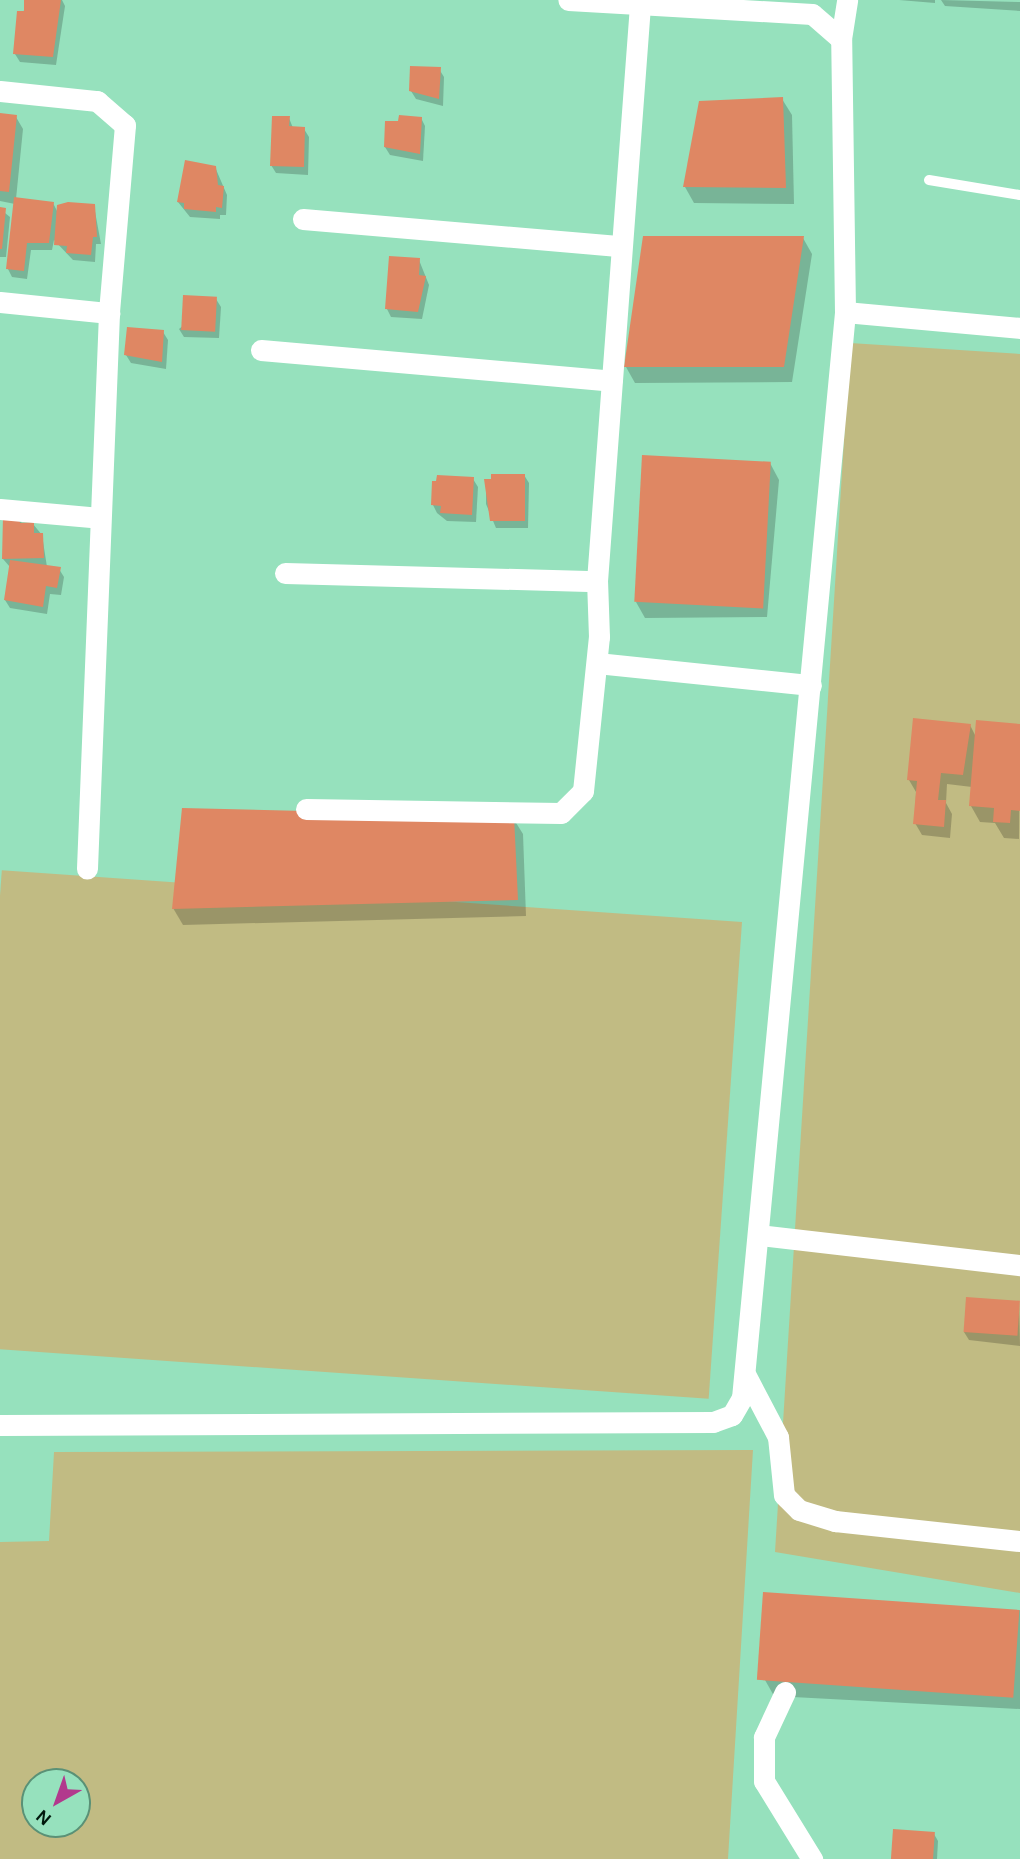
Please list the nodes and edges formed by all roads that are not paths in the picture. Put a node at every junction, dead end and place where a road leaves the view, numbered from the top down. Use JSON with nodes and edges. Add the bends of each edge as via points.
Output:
{"nodes":[{"id":1,"x":568,"y":0,"type":"edge"},
{"id":2,"x":847,"y":0,"type":"edge"},
{"id":3,"x":640,"y":5,"type":"junction"},
{"id":4,"x":841,"y":39,"type":"junction"},
{"id":5,"x":0,"y":92,"type":"edge"},
{"id":6,"x":929,"y":180,"type":"dead end"},
{"id":7,"x":1020,"y":195,"type":"edge"},
{"id":8,"x":303,"y":219,"type":"dead end"},
{"id":9,"x":621,"y":246,"type":"junction"},
{"id":10,"x":0,"y":302,"type":"edge"},
{"id":11,"x":845,"y":312,"type":"junction"},
{"id":12,"x":109,"y":313,"type":"junction"},
{"id":13,"x":1020,"y":328,"type":"edge"},
{"id":14,"x":261,"y":350,"type":"dead end"},
{"id":15,"x":612,"y":381,"type":"junction"},
{"id":16,"x":0,"y":509,"type":"edge"},
{"id":17,"x":100,"y":518,"type":"junction"},
{"id":18,"x":285,"y":573,"type":"dead end"},
{"id":19,"x":597,"y":581,"type":"junction"},
{"id":20,"x":597,"y":663,"type":"junction"},
{"id":21,"x":811,"y":685,"type":"junction"},
{"id":22,"x":306,"y":809,"type":"dead end"},
{"id":23,"x":87,"y":869,"type":"dead end"},
{"id":24,"x":759,"y":1235,"type":"junction"},
{"id":25,"x":1020,"y":1265,"type":"edge"},
{"id":26,"x":746,"y":1376,"type":"junction"},
{"id":27,"x":0,"y":1425,"type":"edge"},
{"id":28,"x":1020,"y":1541,"type":"edge"},
{"id":29,"x":785,"y":1692,"type":"dead end"},
{"id":30,"x":813,"y":1859,"type":"edge"}],
"edges":[{"from":1,"to":3,"type":"street"},
{"from":2,"to":4,"type":"street"},
{"from":3,"to":4,"type":"street","via":[[812,14]]},
{"from":3,"to":9,"type":"street"},
{"from":4,"to":11,"type":"street"},
{"from":5,"to":12,"type":"street","via":[[97,101],[125,125]]},
{"from":6,"to":7,"type":"lane"},
{"from":8,"to":9,"type":"street"},
{"from":9,"to":15,"type":"street"},
{"from":10,"to":12,"type":"street"},
{"from":11,"to":13,"type":"street"},
{"from":11,"to":21,"type":"street"},
{"from":12,"to":17,"type":"street"},
{"from":14,"to":15,"type":"street"},
{"from":15,"to":19,"type":"street"},
{"from":16,"to":17,"type":"street"},
{"from":17,"to":23,"type":"street"},
{"from":18,"to":19,"type":"street"},
{"from":19,"to":20,"type":"street"},
{"from":20,"to":21,"type":"street"},
{"from":20,"to":22,"type":"street","via":[[589,771],[579,797],[561,813]]},
{"from":21,"to":24,"type":"street"},
{"from":24,"to":25,"type":"street"},
{"from":24,"to":26,"type":"street"},
{"from":26,"to":27,"type":"street","via":[[742,1398],[732,1415],[713,1422]]},
{"from":26,"to":28,"type":"street","via":[[778,1437],[784,1495],[799,1510],[835,1521]]},
{"from":29,"to":30,"type":"street","via":[[764,1737],[764,1781]]}]}
